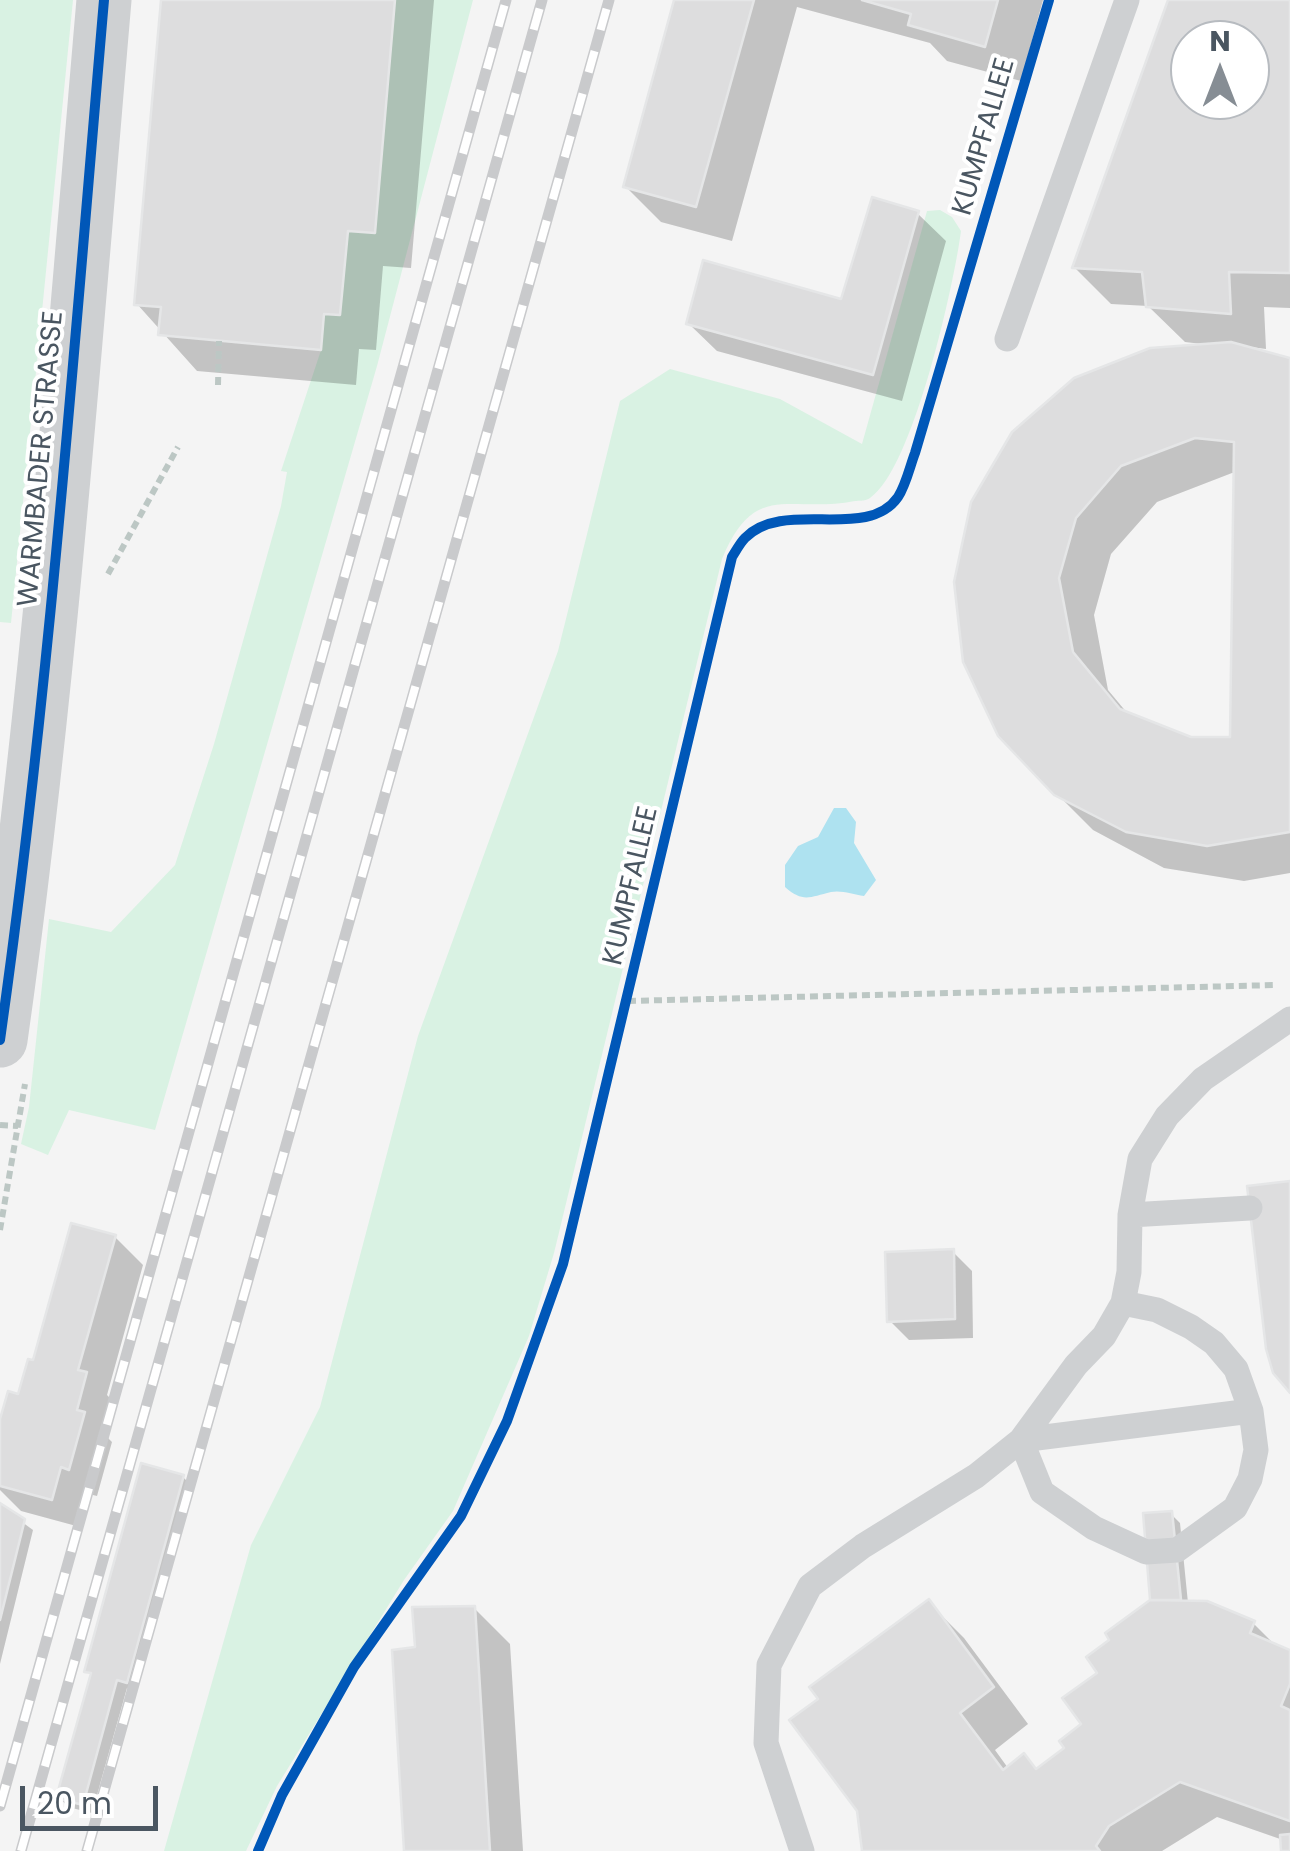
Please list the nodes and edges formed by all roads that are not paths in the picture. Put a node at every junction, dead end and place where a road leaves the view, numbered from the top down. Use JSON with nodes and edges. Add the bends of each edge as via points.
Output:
{"nodes":[{"id":1,"x":104,"y":0,"type":"edge"},
{"id":2,"x":1128,"y":0,"type":"edge"},
{"id":3,"x":1006,"y":339,"type":"dead end"},
{"id":4,"x":1290,"y":1018,"type":"edge"},
{"id":5,"x":0,"y":1040,"type":"edge"},
{"id":6,"x":1250,"y":1208,"type":"dead end"},
{"id":7,"x":1130,"y":1215,"type":"junction"},
{"id":8,"x":1123,"y":1302,"type":"junction"},
{"id":9,"x":1251,"y":1411,"type":"junction"},
{"id":10,"x":1022,"y":1440,"type":"junction"},
{"id":11,"x":802,"y":1851,"type":"edge"}],
"edges":[{"from":1,"to":5,"type":"street","name":"WARMBADER STRASSE","via":[[53,601]]},
{"from":2,"to":3,"type":"lane"},
{"from":4,"to":7,"type":"lane","via":[[1204,1080],[1167,1116],[1140,1159]]},
{"from":6,"to":7,"type":"lane"},
{"from":7,"to":8,"type":"lane"},
{"from":8,"to":9,"type":"lane","via":[[1157,1310],[1214,1343],[1236,1369]]},
{"from":8,"to":10,"type":"lane"},
{"from":9,"to":10,"type":"lane"},
{"from":9,"to":10,"type":"lane","via":[[1256,1450],[1235,1508],[1177,1550],[1146,1552],[1094,1528],[1042,1492]]},
{"from":10,"to":11,"type":"lane","via":[[810,1586],[770,1665],[766,1744]]}]}
